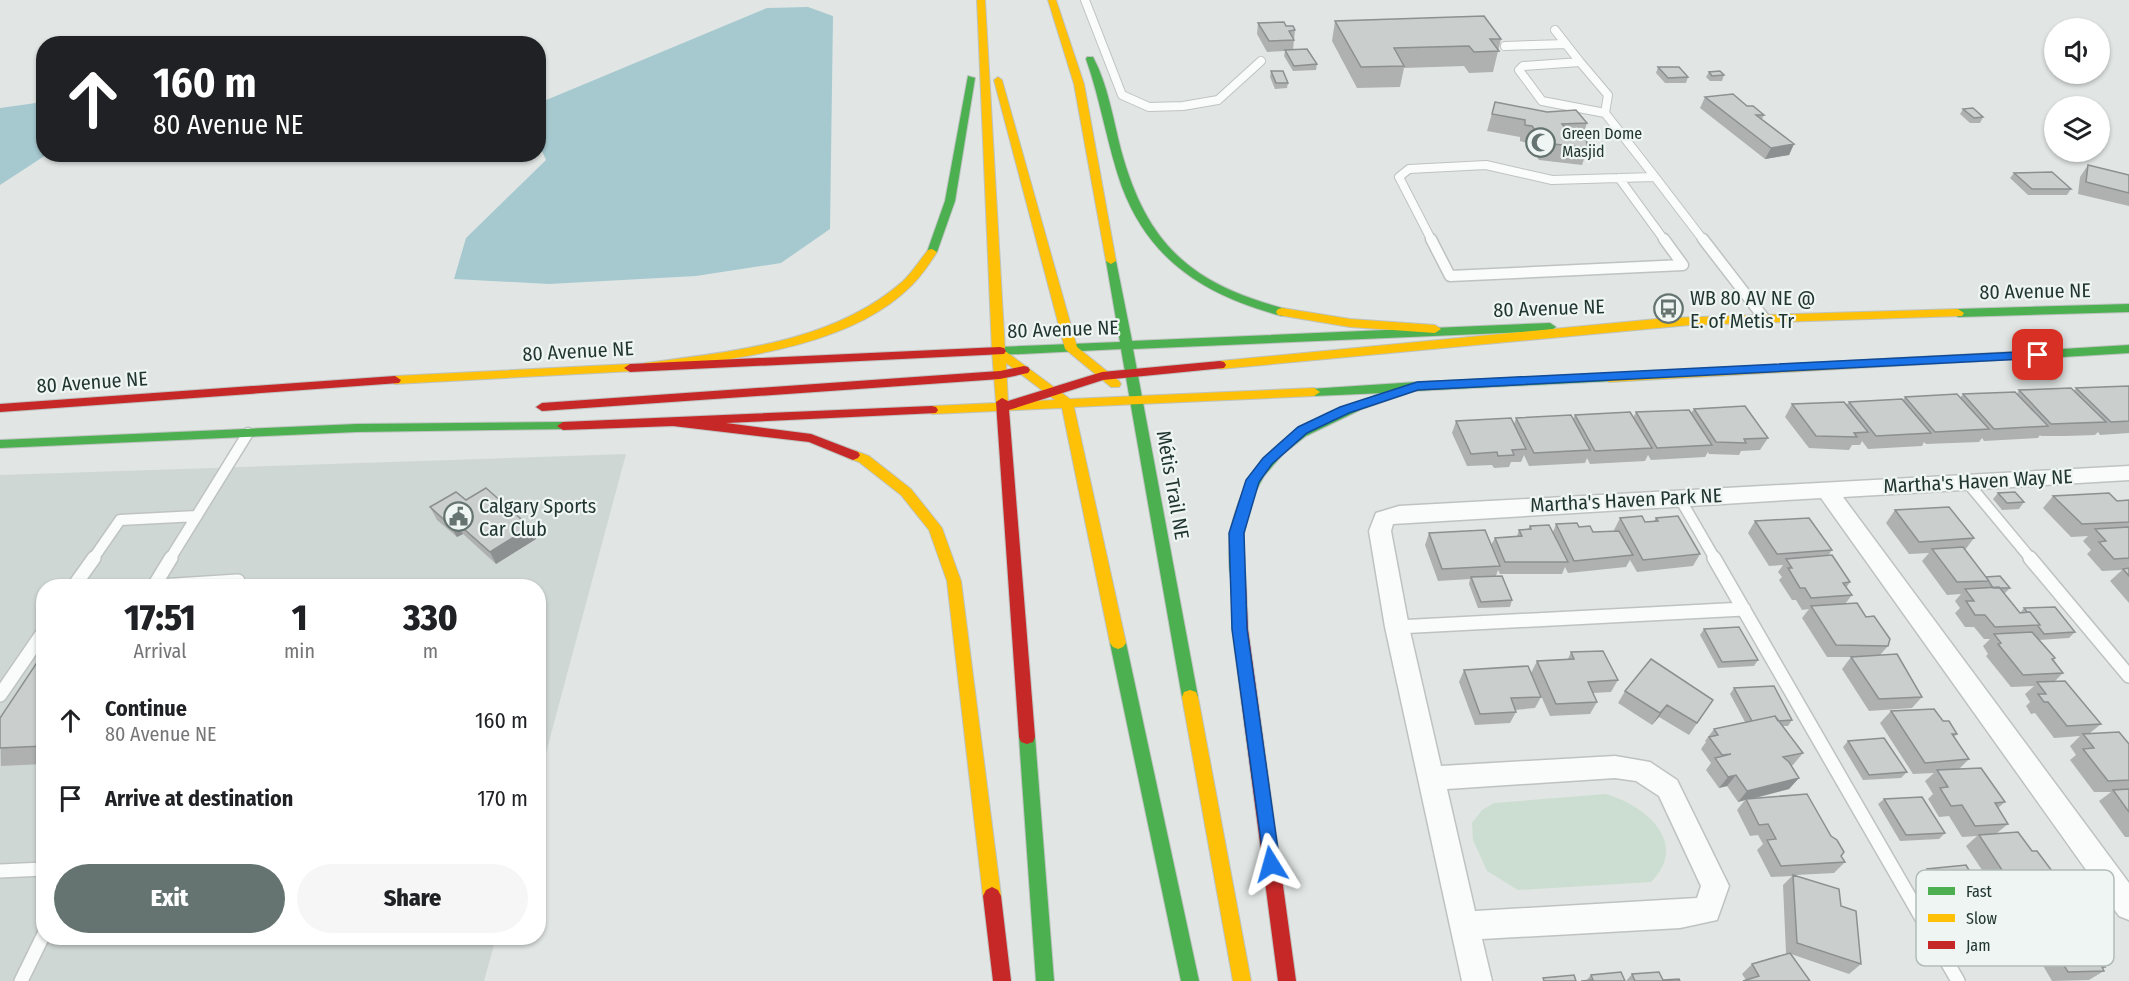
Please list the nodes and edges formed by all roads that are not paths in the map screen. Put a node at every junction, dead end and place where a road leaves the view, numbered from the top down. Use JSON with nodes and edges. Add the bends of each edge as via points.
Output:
{"nodes":[{"id":1,"x":981,"y":0,"type":"edge"},
{"id":2,"x":1052,"y":0,"type":"edge"},
{"id":3,"x":1062,"y":0,"type":"edge"},
{"id":4,"x":1084,"y":0,"type":"edge"},
{"id":5,"x":981,"y":20,"type":"junction"},
{"id":6,"x":1076,"y":30,"type":"dead end"},
{"id":7,"x":1555,"y":30,"type":"dead end"},
{"id":8,"x":1566,"y":44,"type":"junction"},
{"id":9,"x":1505,"y":46,"type":"dead end"},
{"id":10,"x":1085,"y":50,"type":"dead end"},
{"id":11,"x":1261,"y":61,"type":"dead end"},
{"id":12,"x":1580,"y":62,"type":"junction"},
{"id":13,"x":1605,"y":113,"type":"junction"},
{"id":14,"x":1655,"y":177,"type":"junction"},
{"id":15,"x":1619,"y":178,"type":"junction"},
{"id":16,"x":2129,"y":308,"type":"edge"},
{"id":17,"x":1764,"y":318,"type":"junction"},
{"id":18,"x":1693,"y":321,"type":"junction"},
{"id":19,"x":1467,"y":331,"type":"junction"},
{"id":20,"x":1126,"y":346,"type":"junction"},
{"id":21,"x":2129,"y":350,"type":"edge"},
{"id":22,"x":998,"y":351,"type":"junction"},
{"id":23,"x":1075,"y":353,"type":"junction"},
{"id":24,"x":645,"y":368,"type":"junction"},
{"id":25,"x":1023,"y":370,"type":"junction"},
{"id":26,"x":1131,"y":373,"type":"junction"},
{"id":27,"x":1000,"y":375,"type":"junction"},
{"id":28,"x":1102,"y":375,"type":"junction"},
{"id":29,"x":1417,"y":386,"type":"junction"},
{"id":30,"x":1050,"y":390,"type":"junction"},
{"id":31,"x":1137,"y":400,"type":"junction"},
{"id":32,"x":1067,"y":403,"type":"junction"},
{"id":33,"x":1003,"y":407,"type":"junction"},
{"id":34,"x":0,"y":408,"type":"edge"},
{"id":35,"x":528,"y":408,"type":"dead end"},
{"id":36,"x":494,"y":412,"type":"dead end"},
{"id":37,"x":671,"y":421,"type":"junction"},
{"id":38,"x":357,"y":428,"type":"junction"},
{"id":39,"x":248,"y":433,"type":"junction"},
{"id":40,"x":0,"y":444,"type":"edge"},
{"id":41,"x":2129,"y":472,"type":"edge"},
{"id":42,"x":1967,"y":482,"type":"junction"},
{"id":43,"x":1827,"y":490,"type":"junction"},
{"id":44,"x":1679,"y":497,"type":"junction"},
{"id":45,"x":197,"y":516,"type":"junction"},
{"id":46,"x":79,"y":579,"type":"edge"},
{"id":47,"x":160,"y":579,"type":"edge"},
{"id":48,"x":1744,"y":609,"type":"junction"},
{"id":49,"x":1397,"y":627,"type":"junction"},
{"id":50,"x":36,"y":643,"type":"edge"},
{"id":51,"x":2129,"y":675,"type":"edge"},
{"id":52,"x":0,"y":695,"type":"edge"},
{"id":53,"x":1430,"y":778,"type":"junction"},
{"id":54,"x":36,"y":869,"type":"edge"},
{"id":55,"x":2103,"y":870,"type":"edge"},
{"id":56,"x":0,"y":871,"type":"edge"},
{"id":57,"x":2114,"y":885,"type":"edge"},
{"id":58,"x":2129,"y":906,"type":"edge"},
{"id":59,"x":1916,"y":908,"type":"edge"},
{"id":60,"x":1464,"y":926,"type":"junction"},
{"id":61,"x":39,"y":945,"type":"edge"},
{"id":62,"x":1949,"y":966,"type":"edge"},
{"id":63,"x":21,"y":981,"type":"edge"},
{"id":64,"x":1002,"y":981,"type":"edge"},
{"id":65,"x":1045,"y":981,"type":"edge"},
{"id":66,"x":1190,"y":981,"type":"edge"},
{"id":67,"x":1242,"y":981,"type":"edge"},
{"id":68,"x":1287,"y":981,"type":"edge"},
{"id":69,"x":1477,"y":981,"type":"edge"},
{"id":70,"x":1958,"y":981,"type":"edge"}],
"edges":[{"from":1,"to":5,"type":"main road"},
{"from":2,"to":20,"type":"main road","name":"Métis Trail NE","via":[[1079,84]]},
{"from":3,"to":6,"type":"main road"},
{"from":4,"to":11,"type":"lane","via":[[1122,95],[1149,107],[1218,100]]},
{"from":5,"to":22,"type":"main road"},
{"from":5,"to":23,"type":"main road"},
{"from":5,"to":24,"type":"main road","via":[[945,219],[926,263],[858,319],[797,342]]},
{"from":7,"to":8,"type":"lane"},
{"from":8,"to":9,"type":"lane"},
{"from":8,"to":12,"type":"lane"},
{"from":10,"to":19,"type":"main road","via":[[1099,80],[1134,202],[1148,232],[1171,258],[1211,287],[1264,309],[1320,321]]},
{"from":12,"to":13,"type":"lane","via":[[1608,95]]},
{"from":12,"to":13,"type":"lane","via":[[1531,64],[1519,70],[1542,101]]},
{"from":13,"to":14,"type":"lane"},
{"from":14,"to":15,"type":"lane"},
{"from":14,"to":17,"type":"lane"},
{"from":15,"to":15,"type":"lane","via":[[1552,180],[1486,165],[1410,169],[1399,177],[1450,276],[1683,265]]},
{"from":16,"to":17,"type":"main road","name":"80 Avenue NE"},
{"from":17,"to":18,"type":"main road","name":"80 Avenue NE"},
{"from":18,"to":19,"type":"main road","name":"80 Avenue NE"},
{"from":18,"to":26,"type":"main road"},
{"from":19,"to":20,"type":"main road","name":"80 Avenue NE"},
{"from":20,"to":23,"type":"main road","name":"80 Avenue NE"},
{"from":20,"to":26,"type":"main road","name":"Métis Trail NE"},
{"from":21,"to":29,"type":"main road"},
{"from":22,"to":23,"type":"main road","name":"80 Avenue NE"},
{"from":22,"to":24,"type":"main road","name":"80 Avenue NE"},
{"from":22,"to":25,"type":"main road"},
{"from":22,"to":27,"type":"main road"},
{"from":23,"to":25,"type":"main road"},
{"from":23,"to":28,"type":"main road"},
{"from":24,"to":34,"type":"main road","name":"80 Avenue NE","via":[[471,375]]},
{"from":25,"to":27,"type":"main road"},
{"from":25,"to":30,"type":"main road"},
{"from":26,"to":28,"type":"main road"},
{"from":26,"to":31,"type":"main road","name":"Métis Trail NE"},
{"from":27,"to":33,"type":"main road"},
{"from":27,"to":35,"type":"main road"},
{"from":28,"to":30,"type":"main road"},
{"from":28,"to":31,"type":"main road"},
{"from":29,"to":31,"type":"main road"},
{"from":29,"to":68,"type":"main road","via":[[1344,410],[1303,430],[1252,480],[1236,533],[1240,629]]},
{"from":30,"to":32,"type":"main road"},
{"from":30,"to":33,"type":"main road"},
{"from":31,"to":32,"type":"main road"},
{"from":31,"to":67,"type":"main road","name":"Métis Trail NE"},
{"from":32,"to":33,"type":"main road"},
{"from":32,"to":66,"type":"main road"},
{"from":33,"to":37,"type":"main road"},
{"from":33,"to":65,"type":"main road"},
{"from":36,"to":38,"type":"main road"},
{"from":37,"to":38,"type":"main road"},
{"from":37,"to":64,"type":"main road","via":[[811,438],[864,459],[906,492],[935,528],[954,581]]},
{"from":38,"to":39,"type":"main road"},
{"from":39,"to":40,"type":"main road"},
{"from":39,"to":45,"type":"lane"},
{"from":41,"to":42,"type":"street","name":"Martha's Haven Way NE"},
{"from":42,"to":43,"type":"street","name":"Martha's Haven Way NE"},
{"from":42,"to":51,"type":"lane"},
{"from":43,"to":44,"type":"street","name":"Martha's Haven Park NE"},
{"from":43,"to":55,"type":"street"},
{"from":44,"to":48,"type":"lane"},
{"from":44,"to":49,"type":"street","name":"Martha's Haven Park NE","via":[[1399,514],[1383,519],[1380,531]]},
{"from":45,"to":46,"type":"lane","via":[[120,520]]},
{"from":45,"to":47,"type":"lane"},
{"from":48,"to":49,"type":"lane"},
{"from":48,"to":59,"type":"lane"},
{"from":49,"to":53,"type":"street","name":"Martha's Haven Park NE"},
{"from":50,"to":52,"type":"lane"},
{"from":53,"to":60,"type":"street","name":"Martha's Haven Park NE"},
{"from":53,"to":60,"type":"street","via":[[1614,767],[1641,770],[1668,788],[1715,886],[1707,910],[1698,912]]},
{"from":54,"to":56,"type":"lane"},
{"from":57,"to":58,"type":"street"},
{"from":60,"to":69,"type":"street","name":"Martha's Haven Park NE"},
{"from":61,"to":63,"type":"lane"},
{"from":62,"to":70,"type":"lane"}]}
